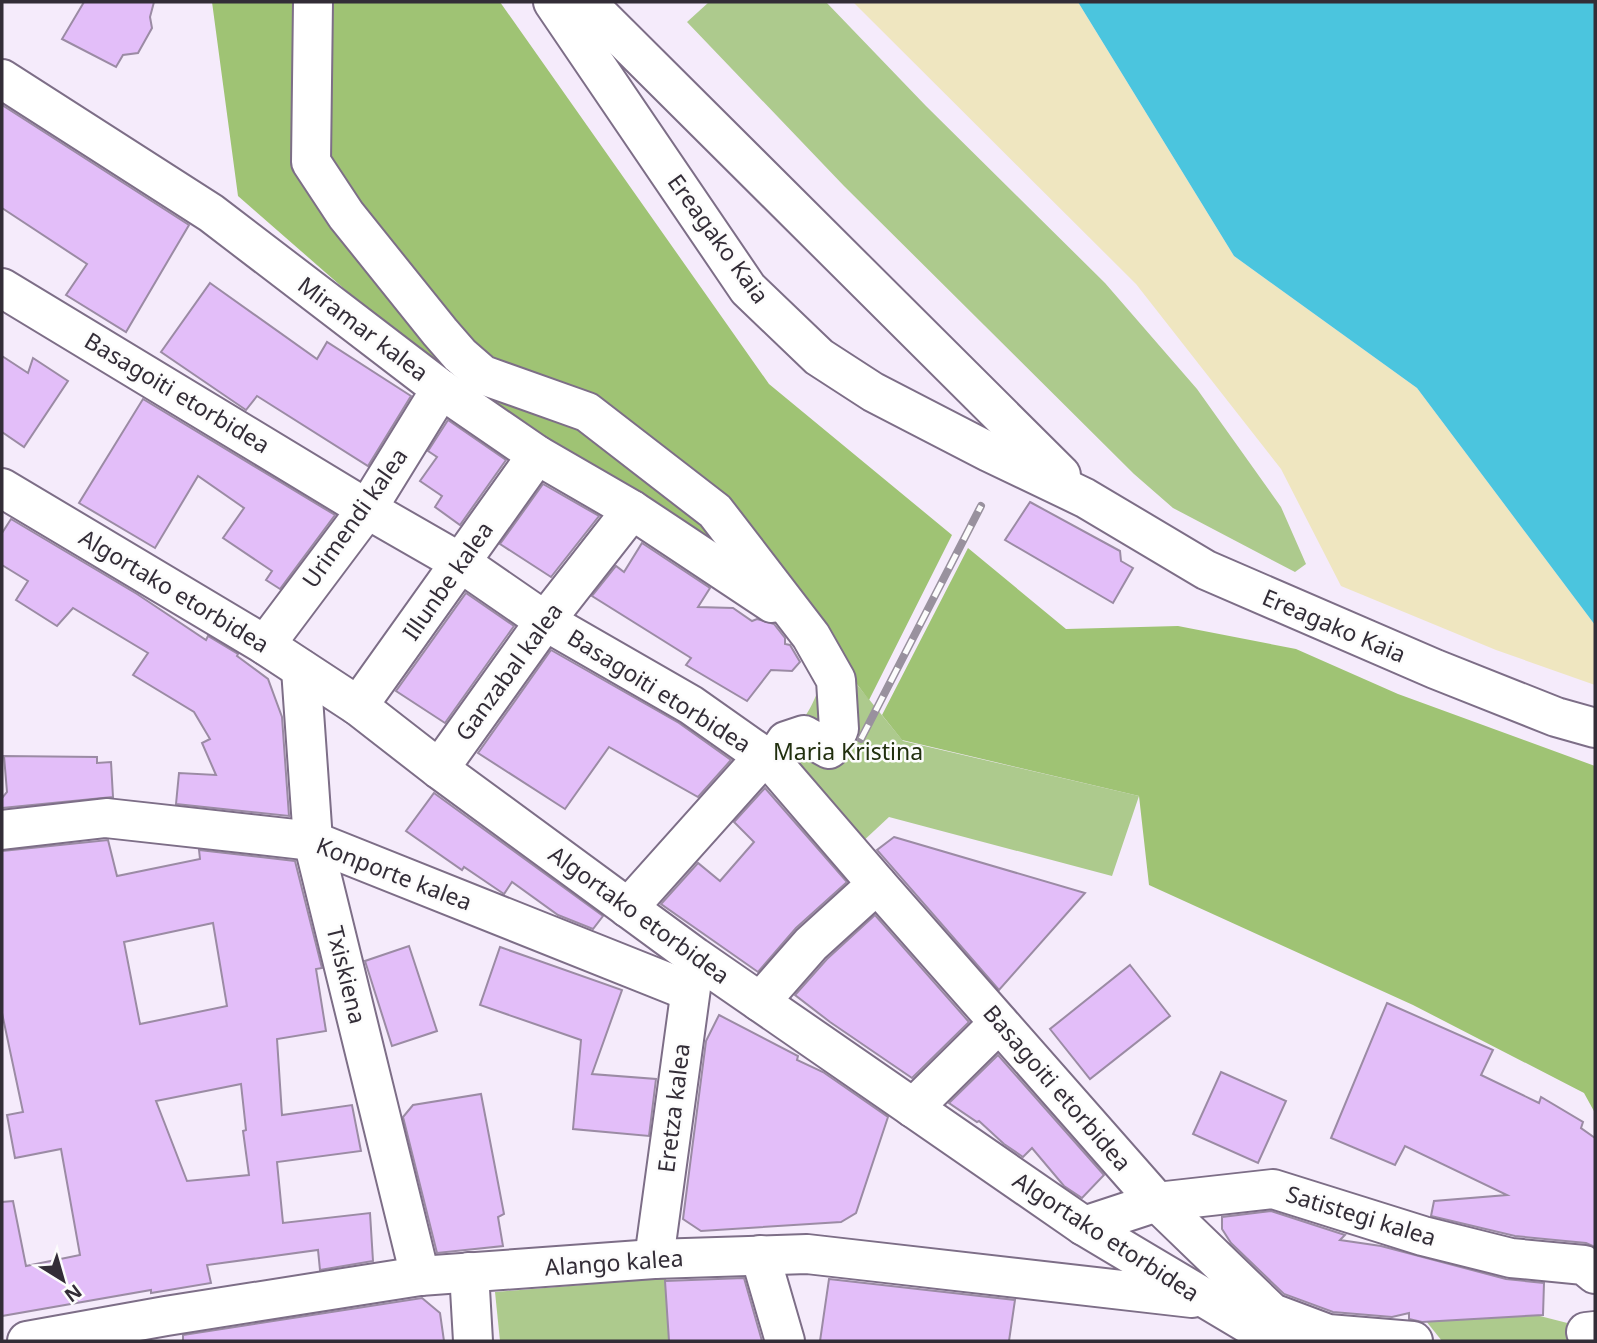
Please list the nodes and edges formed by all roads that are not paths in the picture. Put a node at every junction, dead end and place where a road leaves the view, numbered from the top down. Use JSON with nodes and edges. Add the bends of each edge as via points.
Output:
{"nodes":[{"id":1,"x":313,"y":2,"type":"edge"},
{"id":2,"x":553,"y":2,"type":"edge"},
{"id":3,"x":586,"y":2,"type":"edge"},
{"id":4,"x":2,"y":79,"type":"edge"},
{"id":5,"x":2,"y":288,"type":"edge"},
{"id":6,"x":440,"y":388,"type":"junction"},
{"id":7,"x":537,"y":454,"type":"junction"},
{"id":8,"x":2,"y":488,"type":"edge"},
{"id":9,"x":1085,"y":498,"type":"junction"},
{"id":10,"x":367,"y":509,"type":"junction"},
{"id":11,"x":632,"y":510,"type":"junction"},
{"id":12,"x":461,"y":563,"type":"junction"},
{"id":13,"x":545,"y":621,"type":"junction"},
{"id":14,"x":811,"y":636,"type":"junction"},
{"id":15,"x":265,"y":645,"type":"junction"},
{"id":16,"x":301,"y":669,"type":"junction"},
{"id":17,"x":358,"y":706,"type":"junction"},
{"id":18,"x":1595,"y":728,"type":"edge"},
{"id":19,"x":768,"y":759,"type":"junction"},
{"id":20,"x":439,"y":769,"type":"junction"},
{"id":21,"x":2,"y":830,"type":"edge"},
{"id":22,"x":313,"y":841,"type":"junction"},
{"id":23,"x":877,"y":884,"type":"junction"},
{"id":24,"x":628,"y":908,"type":"junction"},
{"id":25,"x":692,"y":974,"type":"junction"},
{"id":26,"x":760,"y":1003,"type":"junction"},
{"id":27,"x":999,"y":1023,"type":"junction"},
{"id":28,"x":913,"y":1108,"type":"junction"},
{"id":29,"x":1157,"y":1202,"type":"junction"},
{"id":30,"x":1084,"y":1226,"type":"junction"},
{"id":31,"x":760,"y":1255,"type":"junction"},
{"id":32,"x":654,"y":1259,"type":"junction"},
{"id":33,"x":1592,"y":1268,"type":"edge"},
{"id":34,"x":469,"y":1272,"type":"junction"},
{"id":35,"x":420,"y":1276,"type":"junction"},
{"id":36,"x":1203,"y":1299,"type":"junction"},
{"id":37,"x":169,"y":1329,"type":"edge"},
{"id":38,"x":1238,"y":1331,"type":"edge"},
{"id":39,"x":27,"y":1341,"type":"edge"},
{"id":40,"x":473,"y":1341,"type":"edge"},
{"id":41,"x":785,"y":1341,"type":"edge"},
{"id":42,"x":1277,"y":1341,"type":"edge"},
{"id":43,"x":1413,"y":1341,"type":"edge"}],
"edges":[{"from":1,"to":14,"type":"street","via":[[311,162],[346,215],[440,332],[483,375],[587,412],[715,511]]},
{"from":2,"to":9,"type":"street","name":"Ereagako Kaia","via":[[748,289],[819,357],[873,392]]},
{"from":3,"to":9,"type":"street","name":"Ereagako Kaia"},
{"from":4,"to":6,"type":"street","name":"Miramar kalea","via":[[211,214]]},
{"from":5,"to":10,"type":"street","name":"Basagoiti etorbidea"},
{"from":6,"to":7,"type":"street","name":"Miramar kalea"},
{"from":6,"to":10,"type":"street","name":"Urimendi kalea"},
{"from":7,"to":11,"type":"street","name":"Miramar kalea"},
{"from":7,"to":12,"type":"street","name":"Illunbe kalea"},
{"from":8,"to":15,"type":"street","name":"Algortako etorbidea"},
{"from":9,"to":18,"type":"street","name":"Ereagako Kaia","via":[[1206,570],[1435,669]]},
{"from":10,"to":12,"type":"street","name":"Basagoiti etorbidea"},
{"from":10,"to":15,"type":"street","name":"Urimendi kalea"},
{"from":11,"to":13,"type":"street","name":"Ganzabal kalea"},
{"from":11,"to":14,"type":"street","name":"Miramar kalea","via":[[765,598]]},
{"from":12,"to":13,"type":"street","name":"Basagoiti etorbidea"},
{"from":12,"to":17,"type":"street","name":"Illunbe kalea"},
{"from":13,"to":19,"type":"street","name":"Basagoiti etorbidea","via":[[691,705]]},
{"from":13,"to":20,"type":"street","name":"Ganzabal kalea"},
{"from":14,"to":19,"type":"street","via":[[836,680],[839,729],[829,750],[804,735],[786,741]]},
{"from":15,"to":16,"type":"street","name":"Algortako etorbidea"},
{"from":16,"to":17,"type":"street","name":"Algortako etorbidea"},
{"from":16,"to":22,"type":"street","name":"Txiskiena"},
{"from":17,"to":20,"type":"street","name":"Algortako etorbidea"},
{"from":19,"to":23,"type":"street","name":"Basagoiti etorbidea"},
{"from":19,"to":24,"type":"street"},
{"from":20,"to":24,"type":"street","name":"Algortako etorbidea"},
{"from":21,"to":22,"type":"street","name":"Konporte kalea","via":[[107,818]]},
{"from":22,"to":25,"type":"street","name":"Konporte kalea"},
{"from":22,"to":35,"type":"street","name":"Txiskiena"},
{"from":23,"to":26,"type":"street","via":[[811,944]]},
{"from":23,"to":27,"type":"street","name":"Basagoiti etorbidea"},
{"from":24,"to":25,"type":"street","name":"Algortako etorbidea"},
{"from":25,"to":26,"type":"street","name":"Algortako etorbidea"},
{"from":25,"to":32,"type":"street","name":"Eretza kalea"},
{"from":26,"to":28,"type":"street","name":"Algortako etorbidea"},
{"from":27,"to":28,"type":"street"},
{"from":27,"to":29,"type":"street","name":"Basagoiti etorbidea"},
{"from":28,"to":30,"type":"street","name":"Algortako etorbidea"},
{"from":29,"to":30,"type":"street","name":"Satistegi kalea"},
{"from":29,"to":33,"type":"street","name":"Satistegi kalea","via":[[1273,1189],[1510,1258]]},
{"from":29,"to":43,"type":"street","name":"Basagoiti etorbidea","via":[[1272,1313],[1328,1334]]},
{"from":30,"to":36,"type":"street","name":"Algortako etorbidea"},
{"from":31,"to":32,"type":"street","name":"Alango kalea"},
{"from":31,"to":36,"type":"street","name":"Alango kalea","via":[[807,1254]]},
{"from":31,"to":41,"type":"street"},
{"from":32,"to":34,"type":"street","name":"Alango kalea"},
{"from":34,"to":35,"type":"street","name":"Alango kalea"},
{"from":34,"to":40,"type":"street"},
{"from":35,"to":37,"type":"street","name":"Alango kalea"},
{"from":36,"to":38,"type":"street","name":"Algortako etorbidea"},
{"from":37,"to":39,"type":"street","name":"Alango kalea"},
{"from":38,"to":42,"type":"street","name":"Algortako etorbidea"}]}
